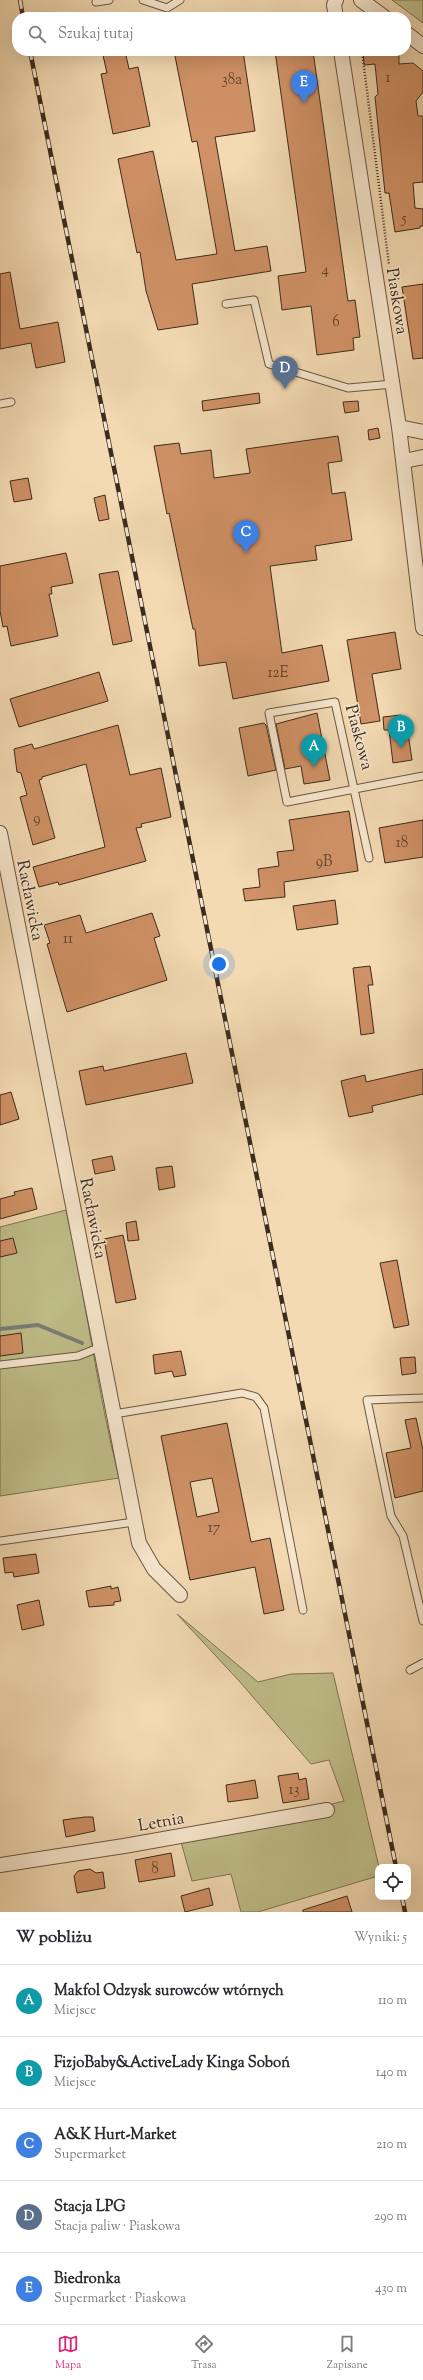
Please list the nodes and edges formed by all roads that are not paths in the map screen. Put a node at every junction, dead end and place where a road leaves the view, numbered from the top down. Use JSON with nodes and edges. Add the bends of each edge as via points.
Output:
{"nodes":[{"id":1,"x":109,"y":0,"type":"edge"},
{"id":2,"x":143,"y":0,"type":"edge"},
{"id":3,"x":180,"y":0,"type":"edge"},
{"id":4,"x":336,"y":0,"type":"edge"},
{"id":5,"x":361,"y":0,"type":"edge"},
{"id":6,"x":96,"y":2,"type":"dead end"},
{"id":7,"x":335,"y":12,"type":"edge"},
{"id":8,"x":377,"y":12,"type":"edge"},
{"id":9,"x":411,"y":37,"type":"edge"},
{"id":10,"x":423,"y":46,"type":"edge"},
{"id":11,"x":342,"y":56,"type":"edge"},
{"id":12,"x":226,"y":304,"type":"dead end"},
{"id":13,"x":393,"y":384,"type":"junction"},
{"id":14,"x":11,"y":402,"type":"dead end"},
{"id":15,"x":0,"y":404,"type":"edge"},
{"id":16,"x":399,"y":427,"type":"junction"},
{"id":17,"x":423,"y":432,"type":"edge"},
{"id":18,"x":423,"y":457,"type":"edge"},
{"id":19,"x":404,"y":461,"type":"junction"},
{"id":20,"x":423,"y":628,"type":"edge"},
{"id":21,"x":423,"y":776,"type":"edge"},
{"id":22,"x":355,"y":790,"type":"junction"},
{"id":23,"x":0,"y":833,"type":"edge"},
{"id":24,"x":369,"y":858,"type":"dead end"},
{"id":25,"x":101,"y":1348,"type":"junction"},
{"id":26,"x":0,"y":1365,"type":"edge"},
{"id":27,"x":423,"y":1398,"type":"edge"},
{"id":28,"x":114,"y":1414,"type":"junction"},
{"id":29,"x":134,"y":1522,"type":"junction"},
{"id":30,"x":0,"y":1541,"type":"edge"},
{"id":31,"x":180,"y":1595,"type":"dead end"},
{"id":32,"x":303,"y":1610,"type":"dead end"},
{"id":33,"x":423,"y":1621,"type":"edge"},
{"id":34,"x":423,"y":1663,"type":"edge"},
{"id":35,"x":410,"y":1670,"type":"dead end"},
{"id":36,"x":327,"y":1810,"type":"dead end"},
{"id":37,"x":0,"y":1865,"type":"edge"}],
"edges":[{"from":1,"to":6,"type":"lane"},
{"from":2,"to":3,"type":"lane","via":[[167,8]]},
{"from":4,"to":7,"type":"street"},
{"from":5,"to":8,"type":"street"},
{"from":9,"to":10,"type":"street"},
{"from":11,"to":13,"type":"street","name":"Piaskowa"},
{"from":12,"to":13,"type":"lane","via":[[254,300],[269,364],[348,388]]},
{"from":13,"to":16,"type":"street","name":"Piaskowa"},
{"from":14,"to":15,"type":"lane"},
{"from":16,"to":17,"type":"street"},
{"from":16,"to":19,"type":"street","name":"Piaskowa"},
{"from":18,"to":19,"type":"street"},
{"from":19,"to":20,"type":"street","name":"Piaskowa"},
{"from":21,"to":22,"type":"lane","name":"Piaskowa"},
{"from":22,"to":22,"type":"lane","name":"Piaskowa","via":[[287,802],[268,713],[336,702]]},
{"from":22,"to":24,"type":"lane","name":"Piaskowa"},
{"from":23,"to":25,"type":"street","name":"Racławicka"},
{"from":25,"to":26,"type":"lane","via":[[78,1356]]},
{"from":25,"to":28,"type":"street","name":"Racławicka"},
{"from":27,"to":33,"type":"lane","via":[[367,1400],[391,1516],[403,1536]]},
{"from":28,"to":29,"type":"street","name":"Racławicka"},
{"from":28,"to":32,"type":"lane","via":[[242,1393],[250,1394],[261,1402]]},
{"from":29,"to":30,"type":"lane"},
{"from":29,"to":31,"type":"street","name":"Racławicka","via":[[145,1558],[172,1590]]},
{"from":34,"to":35,"type":"lane"},
{"from":36,"to":37,"type":"street","name":"Letnia"}]}
